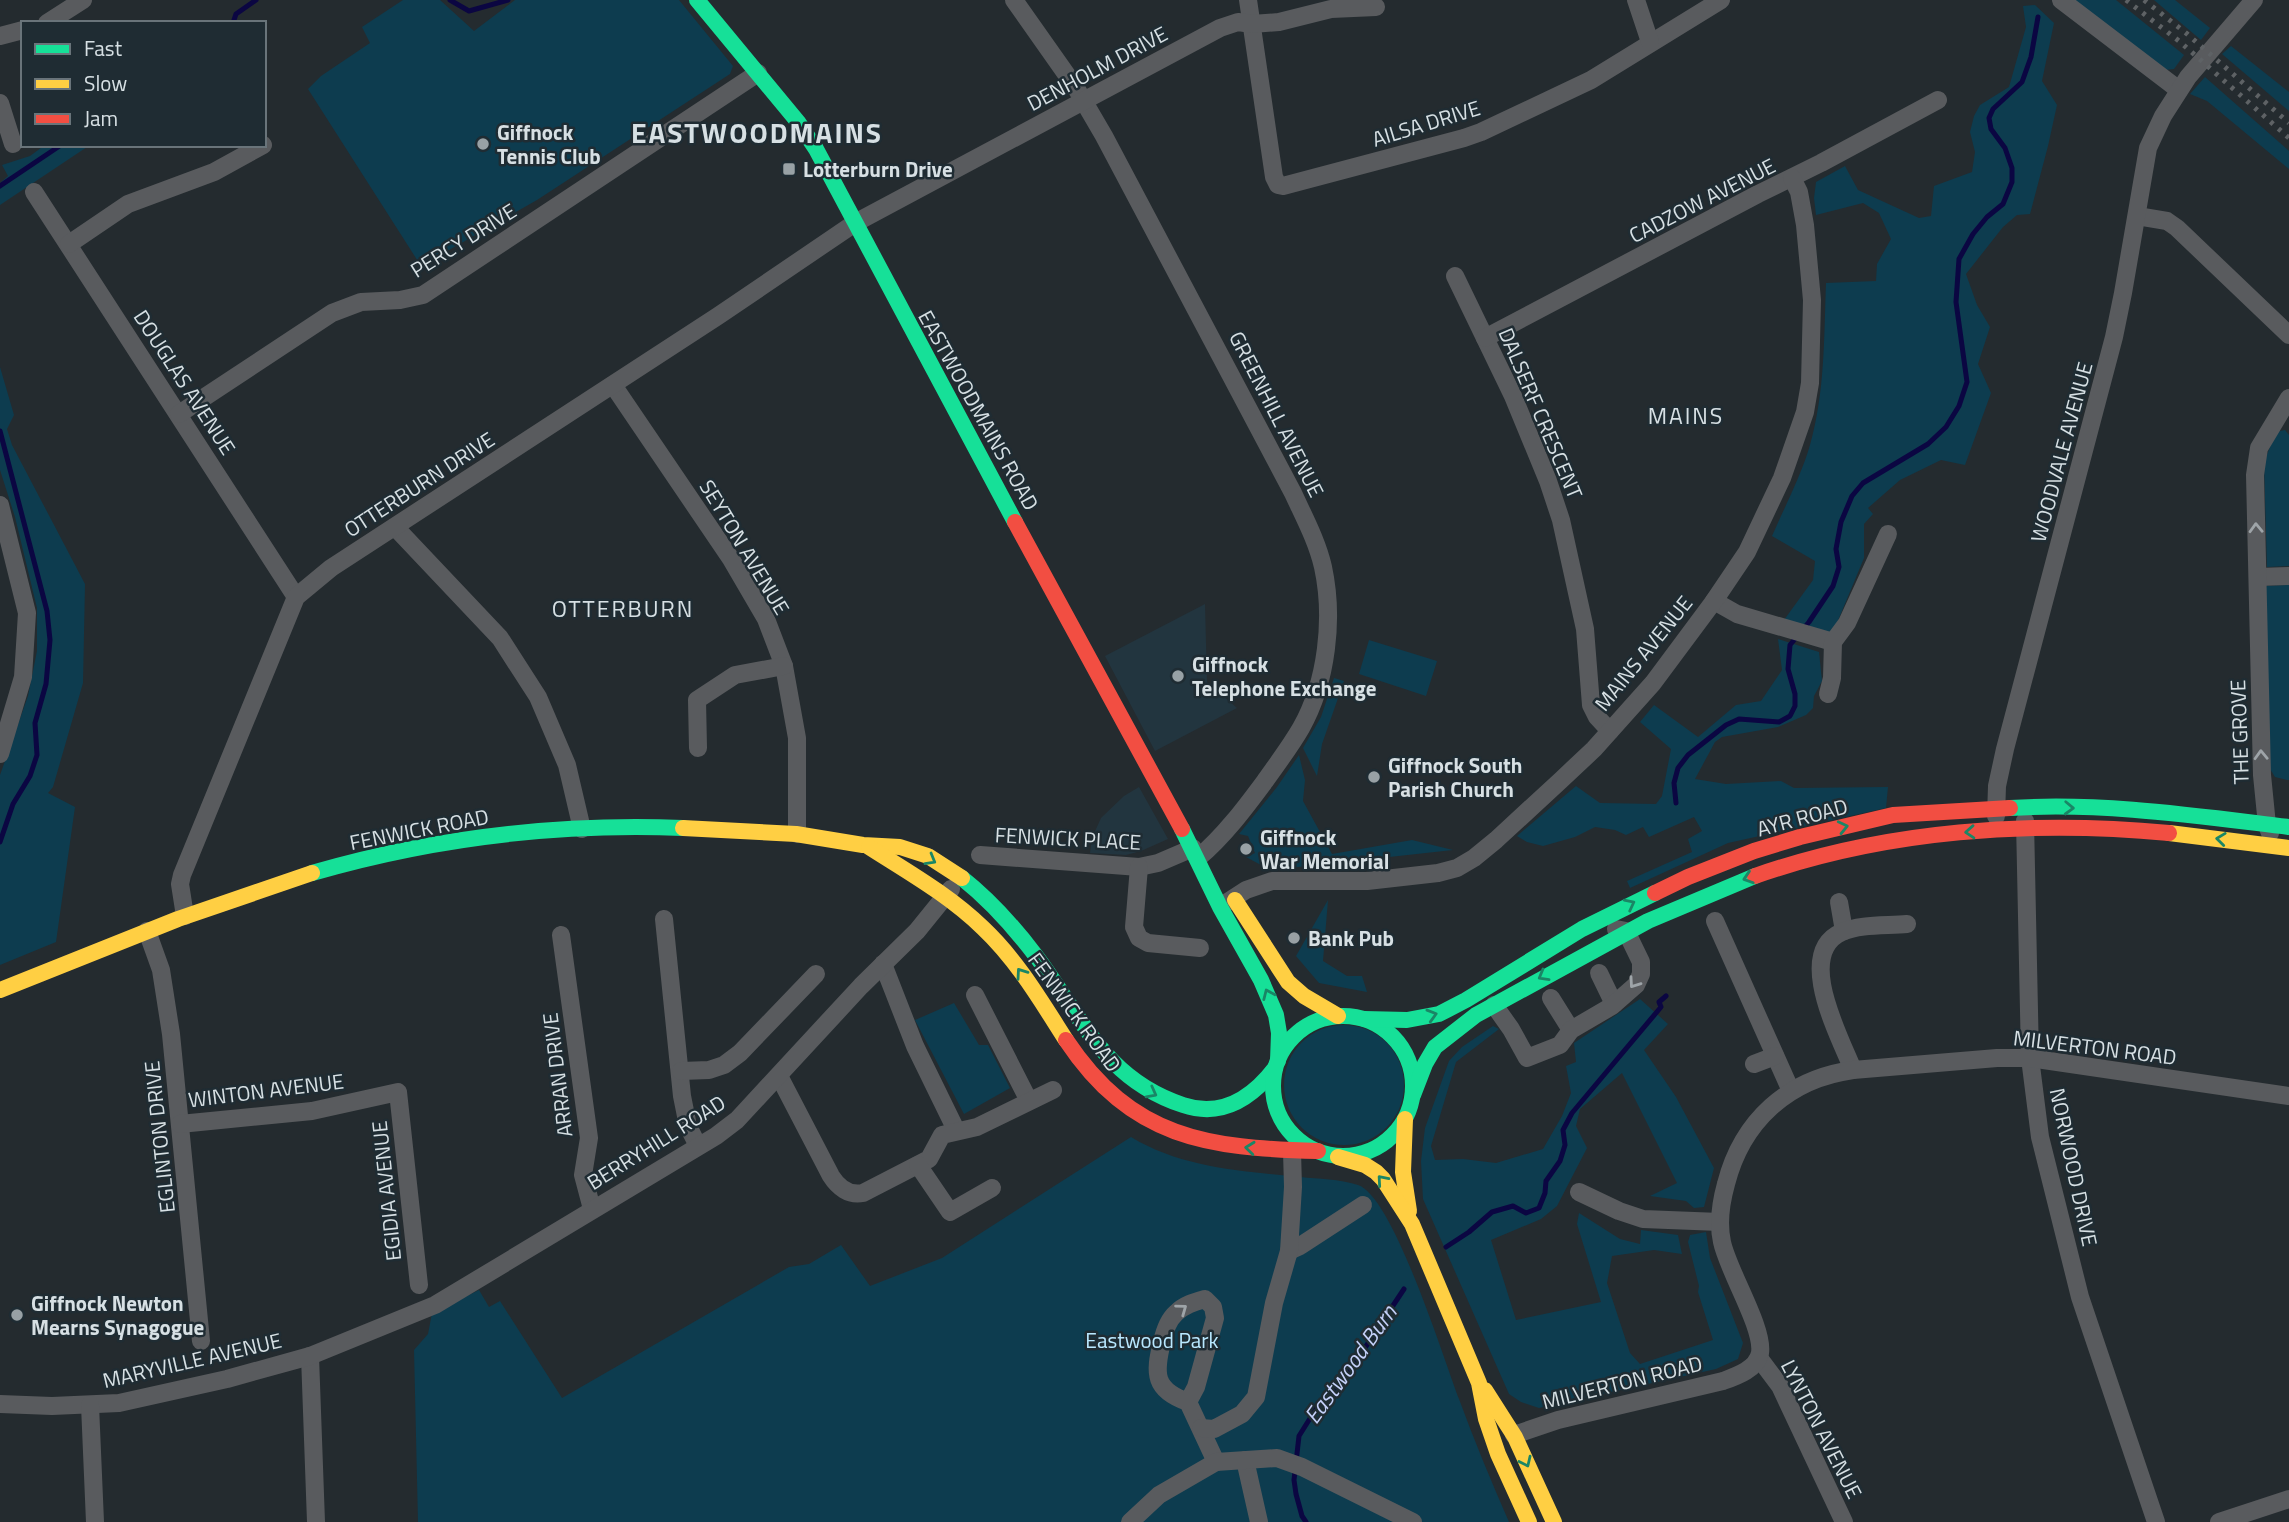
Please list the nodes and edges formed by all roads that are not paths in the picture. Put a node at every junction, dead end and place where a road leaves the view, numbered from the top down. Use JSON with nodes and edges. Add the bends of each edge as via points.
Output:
{"nodes":[{"id":1,"x":83,"y":0,"type":"edge"},
{"id":2,"x":697,"y":0,"type":"edge"},
{"id":3,"x":1014,"y":0,"type":"edge"},
{"id":4,"x":1248,"y":0,"type":"edge"},
{"id":5,"x":1636,"y":0,"type":"edge"},
{"id":6,"x":1721,"y":0,"type":"edge"},
{"id":7,"x":2061,"y":0,"type":"edge"},
{"id":8,"x":2254,"y":0,"type":"edge"},
{"id":9,"x":1376,"y":7,"type":"dead end"},
{"id":10,"x":50,"y":21,"type":"edge"},
{"id":11,"x":1252,"y":24,"type":"junction"},
{"id":12,"x":21,"y":31,"type":"edge"},
{"id":13,"x":0,"y":36,"type":"edge"},
{"id":14,"x":1650,"y":42,"type":"junction"},
{"id":15,"x":758,"y":73,"type":"junction"},
{"id":16,"x":2179,"y":90,"type":"junction"},
{"id":17,"x":1084,"y":100,"type":"junction"},
{"id":18,"x":1938,"y":100,"type":"dead end"},
{"id":19,"x":0,"y":103,"type":"edge"},
{"id":20,"x":13,"y":144,"type":"dead end"},
{"id":21,"x":260,"y":147,"type":"edge"},
{"id":22,"x":1792,"y":178,"type":"junction"},
{"id":23,"x":34,"y":191,"type":"dead end"},
{"id":24,"x":2137,"y":216,"type":"junction"},
{"id":25,"x":855,"y":223,"type":"junction"},
{"id":26,"x":69,"y":244,"type":"junction"},
{"id":27,"x":1455,"y":276,"type":"dead end"},
{"id":28,"x":2289,"y":335,"type":"edge"},
{"id":29,"x":1485,"y":338,"type":"junction"},
{"id":30,"x":613,"y":385,"type":"junction"},
{"id":31,"x":2289,"y":398,"type":"edge"},
{"id":32,"x":179,"y":414,"type":"junction"},
{"id":33,"x":0,"y":505,"type":"edge"},
{"id":34,"x":395,"y":527,"type":"junction"},
{"id":35,"x":1888,"y":534,"type":"dead end"},
{"id":36,"x":2289,"y":576,"type":"edge"},
{"id":37,"x":2258,"y":577,"type":"junction"},
{"id":38,"x":296,"y":597,"type":"junction"},
{"id":39,"x":1714,"y":601,"type":"junction"},
{"id":40,"x":1833,"y":642,"type":"junction"},
{"id":41,"x":784,"y":666,"type":"junction"},
{"id":42,"x":1828,"y":695,"type":"dead end"},
{"id":43,"x":1610,"y":731,"type":"junction"},
{"id":44,"x":698,"y":748,"type":"dead end"},
{"id":45,"x":0,"y":754,"type":"edge"},
{"id":46,"x":2025,"y":807,"type":"junction"},
{"id":47,"x":1996,"y":808,"type":"junction"},
{"id":48,"x":2282,"y":823,"type":"edge"},
{"id":49,"x":582,"y":829,"type":"junction"},
{"id":50,"x":1996,"y":830,"type":"junction"},
{"id":51,"x":2025,"y":831,"type":"junction"},
{"id":52,"x":797,"y":834,"type":"junction"},
{"id":53,"x":866,"y":846,"type":"junction"},
{"id":54,"x":2282,"y":847,"type":"edge"},
{"id":55,"x":1196,"y":853,"type":"junction"},
{"id":56,"x":980,"y":855,"type":"dead end"},
{"id":57,"x":1139,"y":867,"type":"junction"},
{"id":58,"x":960,"y":878,"type":"junction"},
{"id":59,"x":946,"y":895,"type":"junction"},
{"id":60,"x":1839,"y":902,"type":"dead end"},
{"id":61,"x":1227,"y":903,"type":"junction"},
{"id":62,"x":185,"y":916,"type":"junction"},
{"id":63,"x":664,"y":919,"type":"dead end"},
{"id":64,"x":1716,"y":921,"type":"dead end"},
{"id":65,"x":1592,"y":923,"type":"junction"},
{"id":66,"x":1907,"y":924,"type":"dead end"},
{"id":67,"x":147,"y":931,"type":"junction"},
{"id":68,"x":1626,"y":931,"type":"junction"},
{"id":69,"x":1844,"y":931,"type":"junction"},
{"id":70,"x":561,"y":935,"type":"dead end"},
{"id":71,"x":1200,"y":948,"type":"dead end"},
{"id":72,"x":883,"y":964,"type":"junction"},
{"id":73,"x":1599,"y":973,"type":"dead end"},
{"id":74,"x":816,"y":974,"type":"dead end"},
{"id":75,"x":0,"y":990,"type":"edge"},
{"id":76,"x":975,"y":995,"type":"dead end"},
{"id":77,"x":1551,"y":998,"type":"dead end"},
{"id":78,"x":1614,"y":1004,"type":"junction"},
{"id":79,"x":1494,"y":1005,"type":"junction"},
{"id":80,"x":1338,"y":1016,"type":"junction"},
{"id":81,"x":1364,"y":1019,"type":"junction"},
{"id":82,"x":1571,"y":1030,"type":"junction"},
{"id":83,"x":1775,"y":1056,"type":"junction"},
{"id":84,"x":2030,"y":1058,"type":"junction"},
{"id":85,"x":1277,"y":1065,"type":"junction"},
{"id":86,"x":1754,"y":1065,"type":"dead end"},
{"id":87,"x":1853,"y":1070,"type":"junction"},
{"id":88,"x":681,"y":1072,"type":"junction"},
{"id":89,"x":779,"y":1076,"type":"junction"},
{"id":90,"x":1053,"y":1090,"type":"dead end"},
{"id":91,"x":1791,"y":1091,"type":"junction"},
{"id":92,"x":398,"y":1092,"type":"joint"},
{"id":93,"x":1413,"y":1095,"type":"junction"},
{"id":94,"x":2289,"y":1096,"type":"edge"},
{"id":95,"x":1029,"y":1101,"type":"junction"},
{"id":96,"x":1405,"y":1119,"type":"junction"},
{"id":97,"x":180,"y":1124,"type":"junction"},
{"id":98,"x":956,"y":1130,"type":"junction"},
{"id":99,"x":698,"y":1146,"type":"junction"},
{"id":100,"x":1292,"y":1151,"type":"junction"},
{"id":101,"x":1318,"y":1152,"type":"junction"},
{"id":102,"x":1335,"y":1156,"type":"junction"},
{"id":103,"x":918,"y":1165,"type":"junction"},
{"id":104,"x":992,"y":1188,"type":"dead end"},
{"id":105,"x":1579,"y":1192,"type":"dead end"},
{"id":106,"x":1363,"y":1205,"type":"dead end"},
{"id":107,"x":592,"y":1209,"type":"junction"},
{"id":108,"x":1720,"y":1222,"type":"junction"},
{"id":109,"x":1412,"y":1224,"type":"junction"},
{"id":110,"x":1289,"y":1251,"type":"junction"},
{"id":111,"x":419,"y":1285,"type":"dead end"},
{"id":112,"x":201,"y":1341,"type":"dead end"},
{"id":113,"x":310,"y":1356,"type":"junction"},
{"id":114,"x":1759,"y":1358,"type":"junction"},
{"id":115,"x":1479,"y":1383,"type":"junction"},
{"id":116,"x":1188,"y":1402,"type":"junction"},
{"id":117,"x":0,"y":1404,"type":"edge"},
{"id":118,"x":90,"y":1405,"type":"junction"},
{"id":119,"x":1201,"y":1428,"type":"junction"},
{"id":120,"x":1514,"y":1435,"type":"junction"},
{"id":121,"x":1245,"y":1460,"type":"junction"},
{"id":122,"x":1216,"y":1462,"type":"junction"},
{"id":123,"x":2289,"y":1499,"type":"edge"},
{"id":124,"x":1551,"y":1514,"type":"edge"},
{"id":125,"x":1525,"y":1521,"type":"edge"},
{"id":126,"x":95,"y":1522,"type":"edge"},
{"id":127,"x":316,"y":1522,"type":"edge"},
{"id":128,"x":1129,"y":1522,"type":"edge"},
{"id":129,"x":1259,"y":1522,"type":"edge"},
{"id":130,"x":1413,"y":1522,"type":"edge"},
{"id":131,"x":1844,"y":1522,"type":"edge"},
{"id":132,"x":2156,"y":1522,"type":"edge"},
{"id":133,"x":2219,"y":1522,"type":"edge"}],
"edges":[{"from":1,"to":10,"type":"street"},
{"from":2,"to":15,"type":"main road","name":"EASTWOODMAINS ROAD"},
{"from":3,"to":17,"type":"street","name":"GREENHILL AVENUE"},
{"from":4,"to":11,"type":"street"},
{"from":5,"to":14,"type":"street"},
{"from":6,"to":14,"type":"street","name":"AILSA DRIVE"},
{"from":7,"to":16,"type":"street"},
{"from":8,"to":16,"type":"street","name":"WOODVALE AVENUE"},
{"from":9,"to":11,"type":"street","name":"DENHOLM DRIVE","via":[[1331,9]]},
{"from":11,"to":14,"type":"street","name":"AILSA DRIVE","via":[[1274,177],[1283,186],[1464,138],[1576,88]]},
{"from":11,"to":17,"type":"street","name":"DENHOLM DRIVE","via":[[1238,22],[1220,28]]},
{"from":12,"to":13,"type":"street"},
{"from":15,"to":25,"type":"main road","name":"EASTWOODMAINS ROAD","via":[[816,149]]},
{"from":15,"to":32,"type":"street","name":"PERCY DRIVE","via":[[423,295],[361,302],[332,313]]},
{"from":16,"to":24,"type":"street","name":"WOODVALE AVENUE","via":[[2148,148]]},
{"from":17,"to":25,"type":"street","name":"DENHOLM DRIVE"},
{"from":17,"to":55,"type":"street","name":"GREENHILL AVENUE","via":[[1293,493],[1316,543],[1326,588],[1324,658],[1302,726],[1213,846]]},
{"from":18,"to":22,"type":"street","name":"CADZOW AVENUE"},
{"from":19,"to":20,"type":"street"},
{"from":21,"to":26,"type":"street","via":[[214,172],[128,204]]},
{"from":22,"to":29,"type":"street","name":"CADZOW AVENUE"},
{"from":22,"to":39,"type":"street","name":"MAINS AVENUE","via":[[1799,192],[1810,262],[1810,383],[1805,412],[1768,512]]},
{"from":23,"to":26,"type":"street","name":"DOUGLAS AVENUE"},
{"from":24,"to":28,"type":"street","via":[[2167,221],[2177,228]]},
{"from":24,"to":47,"type":"street","name":"WOODVALE AVENUE","via":[[2114,337],[2005,749]]},
{"from":25,"to":30,"type":"street","name":"OTTERBURN DRIVE"},
{"from":25,"to":55,"type":"main road","name":"EASTWOODMAINS ROAD"},
{"from":26,"to":32,"type":"street","name":"DOUGLAS AVENUE"},
{"from":27,"to":29,"type":"street","name":"DALSERF CRESCENT"},
{"from":29,"to":43,"type":"street","name":"DALSERF CRESCENT","via":[[1533,442],[1561,520],[1586,629],[1591,705]]},
{"from":30,"to":34,"type":"street","name":"OTTERBURN DRIVE"},
{"from":30,"to":41,"type":"street","name":"SEYTON AVENUE","via":[[731,559],[766,619]]},
{"from":37,"to":31,"type":"street","name":"THE GROVE","one_way":true,"via":[[2255,475],[2259,448]]},
{"from":32,"to":38,"type":"street","name":"DOUGLAS AVENUE"},
{"from":33,"to":45,"type":"street","via":[[27,613],[23,677]]},
{"from":34,"to":38,"type":"street","name":"OTTERBURN DRIVE"},
{"from":34,"to":49,"type":"street","via":[[499,638],[538,697],[567,765]]},
{"from":35,"to":40,"type":"street"},
{"from":36,"to":37,"type":"street"},
{"from":48,"to":37,"type":"street","name":"THE GROVE","one_way":true,"via":[[2260,734]]},
{"from":38,"to":62,"type":"street","name":"OTTERBURN DRIVE","via":[[182,875]]},
{"from":39,"to":40,"type":"street","via":[[1737,614]]},
{"from":39,"to":43,"type":"street","name":"MAINS AVENUE"},
{"from":40,"to":42,"type":"street"},
{"from":41,"to":44,"type":"street","via":[[735,675],[697,700]]},
{"from":41,"to":52,"type":"street","name":"SEYTON AVENUE","via":[[797,738]]},
{"from":43,"to":61,"type":"street","name":"MAINS AVENUE","via":[[1496,840],[1457,868],[1367,881],[1272,881]]},
{"from":46,"to":47,"type":"main road","name":"AYR ROAD"},
{"from":46,"to":48,"type":"main road","name":"AYR ROAD","one_way":true,"via":[[2130,810]]},
{"from":46,"to":51,"type":"street","name":"NORWOOD DRIVE"},
{"from":47,"to":50,"type":"street","name":"WOODVALE AVENUE"},
{"from":65,"to":47,"type":"main road","name":"AYR ROAD","one_way":true,"via":[[1708,868],[1800,837],[1893,815]]},
{"from":48,"to":54,"type":"street","name":"THE GROVE"},
{"from":49,"to":52,"type":"main road","name":"FENWICK ROAD","via":[[658,827]]},
{"from":49,"to":62,"type":"main road","name":"FENWICK ROAD","via":[[524,832],[402,850],[327,868]]},
{"from":50,"to":51,"type":"main road","name":"AYR ROAD"},
{"from":50,"to":68,"type":"main road","name":"AYR ROAD","one_way":true,"via":[[1897,841],[1802,861],[1738,881]]},
{"from":54,"to":51,"type":"main road","name":"AYR ROAD","one_way":true,"via":[[2151,832]]},
{"from":51,"to":84,"type":"street","name":"NORWOOD DRIVE"},
{"from":52,"to":53,"type":"main road","name":"FENWICK ROAD"},
{"from":53,"to":58,"type":"main road","name":"FENWICK ROAD","one_way":true,"via":[[914,850]]},
{"from":53,"to":59,"type":"main road","name":"FENWICK ROAD"},
{"from":55,"to":57,"type":"street","name":"FENWICK PLACE"},
{"from":55,"to":61,"type":"main road","name":"EASTWOODMAINS ROAD"},
{"from":56,"to":57,"type":"street","name":"FENWICK PLACE"},
{"from":57,"to":71,"type":"street","via":[[1134,928],[1139,939]]},
{"from":58,"to":59,"type":"street","name":"BERRYHILL ROAD"},
{"from":58,"to":85,"type":"main road","name":"FENWICK ROAD","one_way":true,"via":[[996,907],[1022,937],[1107,1058],[1149,1093],[1199,1109],[1229,1106],[1251,1096]]},
{"from":59,"to":72,"type":"street","name":"BERRYHILL ROAD"},
{"from":100,"to":59,"type":"main road","name":"FENWICK ROAD","one_way":true,"via":[[1187,1138],[1133,1112],[1081,1061],[999,944]]},
{"from":60,"to":69,"type":"street"},
{"from":61,"to":80,"type":"main road","name":"EASTWOODMAINS ROAD","via":[[1288,982]]},
{"from":85,"to":61,"type":"main road","name":"EASTWOODMAINS ROAD","one_way":true,"via":[[1279,1033],[1272,1002]]},
{"from":62,"to":67,"type":"main road","name":"FENWICK ROAD"},
{"from":63,"to":88,"type":"street"},
{"from":64,"to":83,"type":"street"},
{"from":65,"to":68,"type":"street"},
{"from":81,"to":65,"type":"main road","name":"AYR ROAD","one_way":true,"via":[[1407,1020],[1439,1014]]},
{"from":66,"to":69,"type":"street"},
{"from":67,"to":75,"type":"main road","name":"FENWICK ROAD"},
{"from":67,"to":97,"type":"street","name":"EGLINTON DRIVE","via":[[161,970]]},
{"from":68,"to":78,"type":"street","one_way":true,"via":[[1641,962],[1641,974],[1636,985]]},
{"from":68,"to":79,"type":"main road","name":"AYR ROAD","one_way":true},
{"from":69,"to":87,"type":"street","via":[[1832,937],[1819,965],[1822,990]]},
{"from":70,"to":107,"type":"street","name":"ARRAN DRIVE","via":[[589,1138],[583,1175]]},
{"from":72,"to":89,"type":"street","name":"BERRYHILL ROAD"},
{"from":72,"to":98,"type":"street","via":[[915,1046]]},
{"from":73,"to":78,"type":"street"},
{"from":74,"to":88,"type":"street","via":[[724,1065]]},
{"from":76,"to":95,"type":"street"},
{"from":77,"to":82,"type":"street"},
{"from":78,"to":82,"type":"street"},
{"from":79,"to":82,"type":"street","via":[[1527,1058],[1560,1045]]},
{"from":79,"to":93,"type":"main road","name":"AYR ROAD","via":[[1436,1047]]},
{"from":80,"to":81,"type":"main road"},
{"from":80,"to":85,"type":"main road","via":[[1302,1029],[1285,1047]]},
{"from":81,"to":93,"type":"main road","via":[[1383,1028],[1399,1044],[1410,1065]]},
{"from":83,"to":86,"type":"street"},
{"from":83,"to":91,"type":"street"},
{"from":84,"to":87,"type":"street","name":"MILVERTON ROAD"},
{"from":84,"to":94,"type":"street","name":"MILVERTON ROAD"},
{"from":84,"to":132,"type":"street","name":"NORWOOD DRIVE","via":[[2040,1137],[2071,1265]]},
{"from":85,"to":101,"type":"main road","via":[[1274,1099],[1282,1119],[1294,1136]]},
{"from":87,"to":91,"type":"street","name":"MILVERTON ROAD"},
{"from":88,"to":99,"type":"street","via":[[688,1126]]},
{"from":89,"to":99,"type":"street","name":"BERRYHILL ROAD","via":[[737,1120]]},
{"from":89,"to":103,"type":"street","via":[[838,1187],[863,1193]]},
{"from":90,"to":95,"type":"street"},
{"from":91,"to":108,"type":"street","name":"MILVERTON ROAD","via":[[1768,1108],[1739,1146],[1722,1198]]},
{"from":92,"to":97,"type":"street","name":"WINTON AVENUE","via":[[312,1111]]},
{"from":92,"to":111,"type":"street","name":"EGIDIA AVENUE"},
{"from":93,"to":96,"type":"main road"},
{"from":95,"to":98,"type":"street","via":[[977,1127]]},
{"from":96,"to":102,"type":"main road","via":[[1377,1148]]},
{"from":96,"to":109,"type":"main road","via":[[1403,1172]]},
{"from":97,"to":112,"type":"street","name":"EGLINTON DRIVE"},
{"from":98,"to":103,"type":"street","via":[[942,1135],[929,1159]]},
{"from":99,"to":107,"type":"street","name":"BERRYHILL ROAD"},
{"from":100,"to":101,"type":"main road","name":"FENWICK ROAD"},
{"from":100,"to":110,"type":"street"},
{"from":101,"to":102,"type":"main road"},
{"from":109,"to":102,"type":"main road","one_way":true,"via":[[1376,1172]]},
{"from":103,"to":104,"type":"street","via":[[950,1212]]},
{"from":105,"to":108,"type":"street","via":[[1643,1219]]},
{"from":106,"to":110,"type":"street"},
{"from":107,"to":113,"type":"street","name":"BERRYHILL ROAD","via":[[435,1305]]},
{"from":108,"to":114,"type":"street","name":"MILVERTON ROAD","via":[[1725,1254],[1760,1339]]},
{"from":109,"to":115,"type":"main road"},
{"from":110,"to":119,"type":"street","via":[[1256,1396],[1242,1414],[1214,1429]]},
{"from":113,"to":118,"type":"street","name":"MARYVILLE AVENUE","via":[[166,1393]]},
{"from":113,"to":127,"type":"street"},
{"from":114,"to":120,"type":"street","name":"MILVERTON ROAD","via":[[1731,1378]]},
{"from":114,"to":131,"type":"street","name":"LYNTON AVENUE","via":[[1780,1387]]},
{"from":115,"to":120,"type":"main road"},
{"from":115,"to":125,"type":"main road","via":[[1489,1430]]},
{"from":116,"to":116,"type":"street","one_way":true,"via":[[1164,1389],[1156,1374],[1158,1359],[1173,1315],[1205,1299],[1215,1318]]},
{"from":116,"to":119,"type":"street"},
{"from":117,"to":118,"type":"street","name":"MARYVILLE AVENUE"},
{"from":118,"to":126,"type":"street"},
{"from":119,"to":122,"type":"street"},
{"from":120,"to":124,"type":"main road","one_way":true},
{"from":121,"to":122,"type":"street"},
{"from":121,"to":129,"type":"street"},
{"from":121,"to":130,"type":"street","via":[[1277,1458],[1302,1467]]},
{"from":122,"to":128,"type":"street","via":[[1159,1495]]},
{"from":123,"to":133,"type":"street"},
{"from":124,"to":125,"type":"street"}]}
